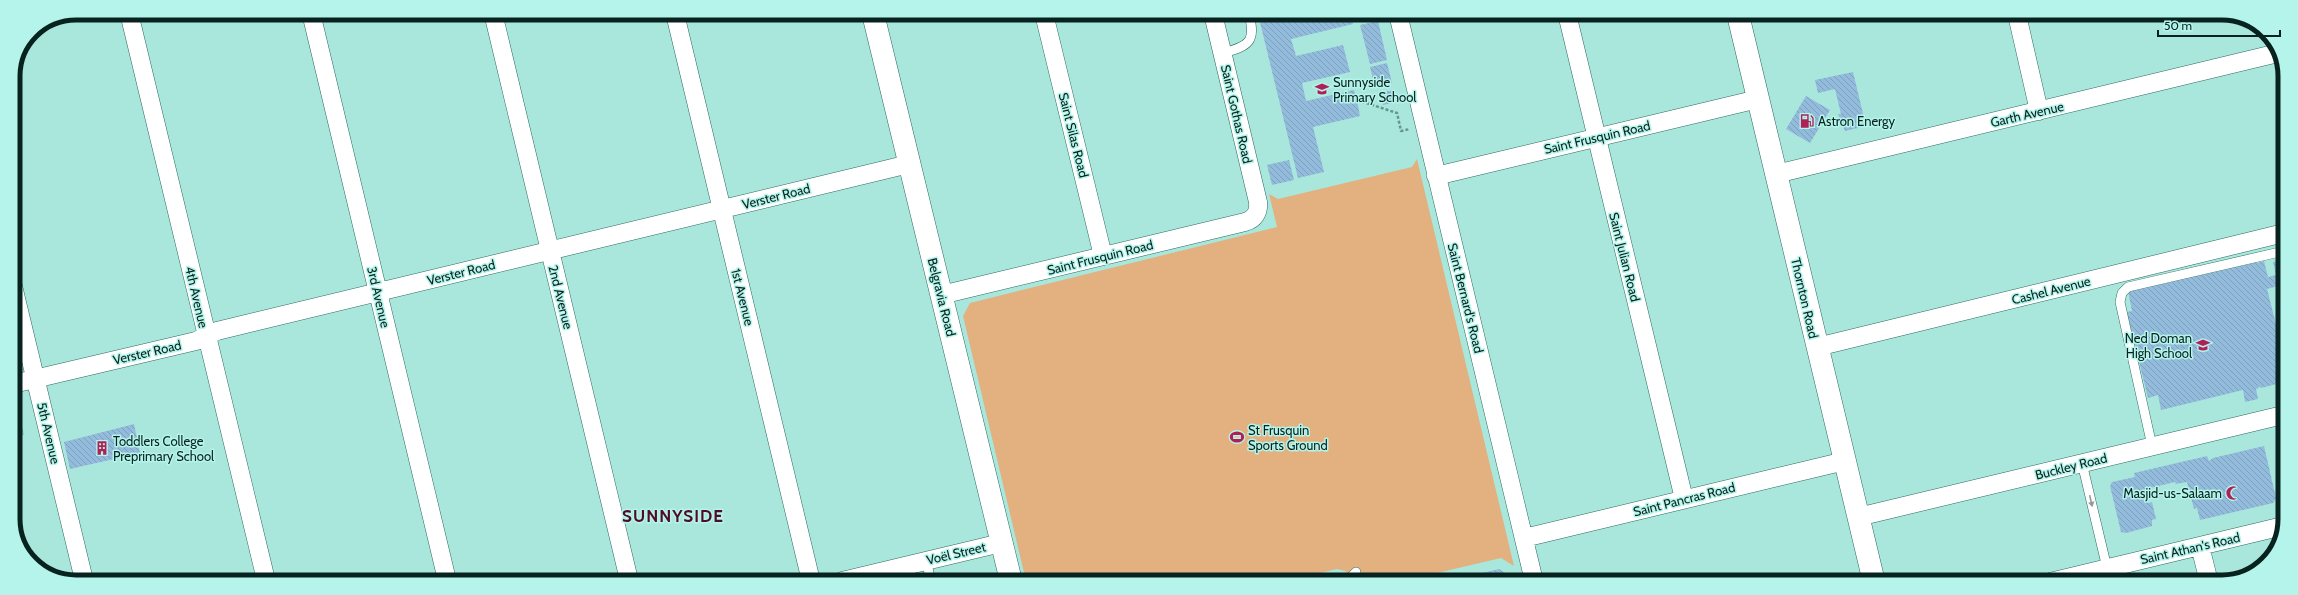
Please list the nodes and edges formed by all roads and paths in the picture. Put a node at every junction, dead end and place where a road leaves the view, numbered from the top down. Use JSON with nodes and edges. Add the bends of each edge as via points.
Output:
{"nodes":[{"id":1,"x":131,"y":20,"type":"edge"},
{"id":2,"x":313,"y":20,"type":"edge"},
{"id":3,"x":495,"y":20,"type":"edge"},
{"id":4,"x":676,"y":20,"type":"edge"},
{"id":5,"x":874,"y":20,"type":"edge"},
{"id":6,"x":1045,"y":20,"type":"edge"},
{"id":7,"x":1215,"y":20,"type":"edge"},
{"id":8,"x":1250,"y":20,"type":"edge"},
{"id":9,"x":1399,"y":20,"type":"edge"},
{"id":10,"x":1568,"y":20,"type":"edge"},
{"id":11,"x":1739,"y":20,"type":"edge"},
{"id":12,"x":2018,"y":20,"type":"edge"},
{"id":13,"x":1223,"y":53,"type":"junction"},
{"id":14,"x":2274,"y":55,"type":"edge"},
{"id":15,"x":1758,"y":99,"type":"junction"},
{"id":16,"x":1357,"y":100,"type":"dead end"},
{"id":17,"x":2039,"y":111,"type":"junction"},
{"id":18,"x":1413,"y":128,"type":"dead end"},
{"id":19,"x":1597,"y":138,"type":"junction"},
{"id":20,"x":909,"y":164,"type":"junction"},
{"id":21,"x":1776,"y":174,"type":"junction"},
{"id":22,"x":1436,"y":176,"type":"junction"},
{"id":23,"x":722,"y":209,"type":"junction"},
{"id":24,"x":1256,"y":215,"type":"joint"},
{"id":25,"x":2278,"y":233,"type":"edge"},
{"id":26,"x":550,"y":251,"type":"junction"},
{"id":27,"x":2278,"y":252,"type":"edge"},
{"id":28,"x":1103,"y":256,"type":"junction"},
{"id":29,"x":378,"y":292,"type":"junction"},
{"id":30,"x":941,"y":296,"type":"junction"},
{"id":31,"x":20,"y":314,"type":"edge"},
{"id":32,"x":206,"y":336,"type":"junction"},
{"id":33,"x":1817,"y":347,"type":"junction"},
{"id":34,"x":36,"y":379,"type":"junction"},
{"id":35,"x":20,"y":382,"type":"edge"},
{"id":36,"x":2278,"y":416,"type":"edge"},
{"id":37,"x":2152,"y":446,"type":"junction"},
{"id":38,"x":1845,"y":461,"type":"junction"},
{"id":39,"x":2082,"y":463,"type":"junction"},
{"id":40,"x":1684,"y":499,"type":"junction"},
{"id":41,"x":1858,"y":517,"type":"junction"},
{"id":42,"x":2277,"y":527,"type":"edge"},
{"id":43,"x":1524,"y":538,"type":"junction"},
{"id":44,"x":1001,"y":543,"type":"junction"},
{"id":45,"x":2200,"y":546,"type":"junction"},
{"id":46,"x":926,"y":560,"type":"junction"},
{"id":47,"x":2107,"y":568,"type":"junction"},
{"id":48,"x":1356,"y":572,"type":"dead end"},
{"id":49,"x":83,"y":575,"type":"edge"},
{"id":50,"x":265,"y":575,"type":"edge"},
{"id":51,"x":447,"y":575,"type":"edge"},
{"id":52,"x":628,"y":575,"type":"edge"},
{"id":53,"x":810,"y":575,"type":"edge"},
{"id":54,"x":866,"y":575,"type":"edge"},
{"id":55,"x":930,"y":575,"type":"edge"},
{"id":56,"x":1009,"y":575,"type":"edge"},
{"id":57,"x":1353,"y":575,"type":"edge"},
{"id":58,"x":1533,"y":575,"type":"edge"},
{"id":59,"x":1872,"y":575,"type":"edge"},
{"id":60,"x":2078,"y":575,"type":"edge"},
{"id":61,"x":2207,"y":575,"type":"edge"}],
"edges":[{"from":1,"to":32,"type":"street","name":"4th Avenue"},
{"from":2,"to":29,"type":"street","name":"3rd Avenue"},
{"from":3,"to":26,"type":"street","name":"2nd Avenue"},
{"from":4,"to":23,"type":"street","name":"1st Avenue"},
{"from":5,"to":20,"type":"street","name":"Belgravia Road"},
{"from":6,"to":28,"type":"street","name":"Saint Silas Road"},
{"from":7,"to":13,"type":"street","name":"Saint Gothas Road"},
{"from":8,"to":13,"type":"lane","via":[[1252,29],[1246,44],[1242,48]]},
{"from":9,"to":22,"type":"street","name":"Saint Bernard's Road"},
{"from":10,"to":19,"type":"street","name":"Saint Julian Road"},
{"from":11,"to":15,"type":"street","name":"Thornton Road"},
{"from":12,"to":17,"type":"street"},
{"from":13,"to":24,"type":"street","name":"Saint Gothas Road","via":[[1258,202]]},
{"from":14,"to":17,"type":"street","name":"Garth Avenue"},
{"from":15,"to":19,"type":"street","name":"Saint Frusquin Road"},
{"from":15,"to":21,"type":"street","name":"Thornton Road"},
{"from":16,"to":18,"type":"path","via":[[1397,113],[1401,131]]},
{"from":17,"to":21,"type":"street","name":"Garth Avenue"},
{"from":19,"to":22,"type":"street","name":"Saint Frusquin Road"},
{"from":19,"to":40,"type":"street","name":"Saint Julian Road"},
{"from":20,"to":23,"type":"street","name":"Verster Road"},
{"from":20,"to":30,"type":"street","name":"Belgravia Road"},
{"from":21,"to":33,"type":"street","name":"Thornton Road"},
{"from":22,"to":43,"type":"street","name":"Saint Bernard's Road"},
{"from":23,"to":26,"type":"street","name":"Verster Road"},
{"from":23,"to":53,"type":"street","name":"1st Avenue"},
{"from":24,"to":28,"type":"street","name":"Saint Frusquin Road","via":[[1245,222]]},
{"from":25,"to":33,"type":"street","name":"Cashel Avenue"},
{"from":26,"to":29,"type":"street","name":"Verster Road"},
{"from":26,"to":52,"type":"street","name":"2nd Avenue"},
{"from":27,"to":37,"type":"lane","via":[[2128,287],[2122,293],[2120,302]]},
{"from":28,"to":30,"type":"street","name":"Saint Frusquin Road"},
{"from":29,"to":32,"type":"street","name":"Verster Road","via":[[217,331]]},
{"from":29,"to":51,"type":"street","name":"3rd Avenue"},
{"from":30,"to":44,"type":"street","name":"Belgravia Road"},
{"from":31,"to":34,"type":"street","name":"5th Avenue"},
{"from":32,"to":34,"type":"street","name":"Verster Road","via":[[196,341]]},
{"from":32,"to":50,"type":"street","name":"4th Avenue"},
{"from":33,"to":38,"type":"street","name":"Thornton Road"},
{"from":34,"to":35,"type":"street","name":"Verster Road"},
{"from":34,"to":49,"type":"street","name":"5th Avenue"},
{"from":36,"to":37,"type":"street","name":"Buckley Road"},
{"from":37,"to":39,"type":"street","name":"Buckley Road"},
{"from":38,"to":40,"type":"street","name":"Saint Pancras Road"},
{"from":38,"to":41,"type":"street","name":"Thornton Road"},
{"from":39,"to":41,"type":"street","name":"Buckley Road"},
{"from":39,"to":47,"type":"lane","one_way":true},
{"from":40,"to":43,"type":"street","name":"Saint Pancras Road"},
{"from":41,"to":59,"type":"street","name":"Thornton Road"},
{"from":42,"to":45,"type":"street","name":"Saint Athan's Road"},
{"from":43,"to":58,"type":"street","name":"Saint Bernard's Road"},
{"from":44,"to":46,"type":"street","name":"Voël Street"},
{"from":44,"to":56,"type":"street","name":"Belgravia Road"},
{"from":45,"to":47,"type":"street","name":"Saint Athan's Road"},
{"from":45,"to":61,"type":"street"},
{"from":46,"to":54,"type":"street","name":"Voël Street"},
{"from":46,"to":55,"type":"lane"},
{"from":47,"to":60,"type":"street","name":"Saint Athan's Road"},
{"from":48,"to":57,"type":"lane"}]}
